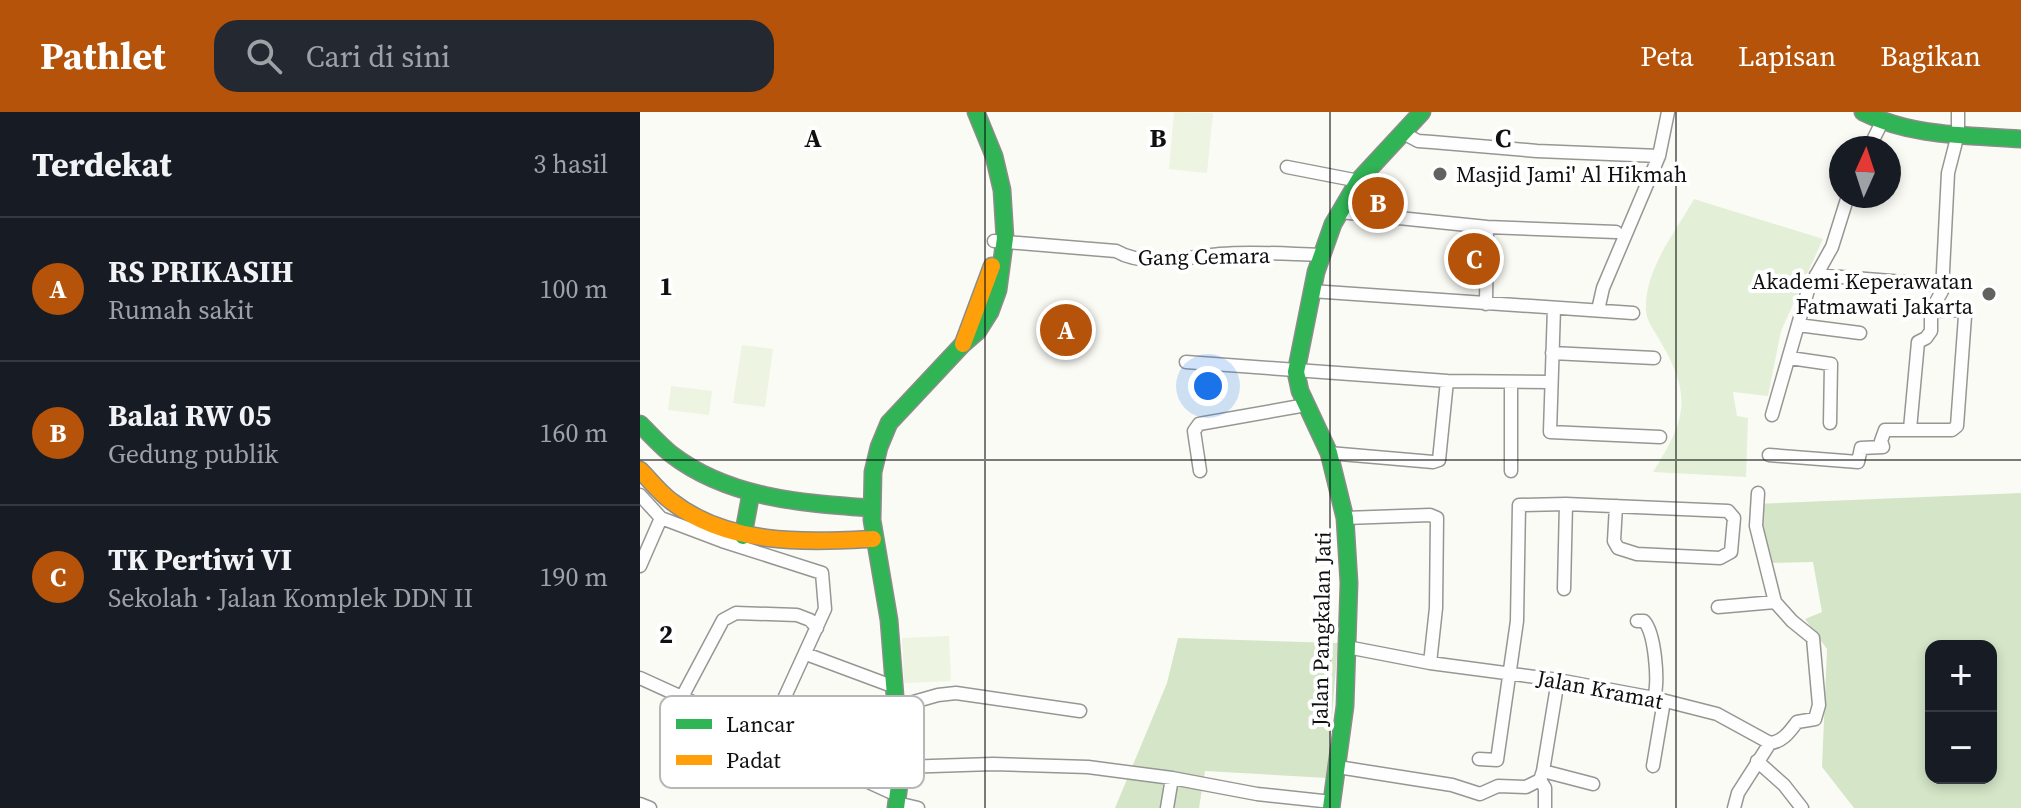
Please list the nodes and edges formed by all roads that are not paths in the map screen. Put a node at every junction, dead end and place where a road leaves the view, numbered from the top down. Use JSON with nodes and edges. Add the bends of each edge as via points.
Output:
{"nodes":[{"id":1,"x":968,"y":112,"type":"edge"},
{"id":2,"x":976,"y":112,"type":"edge"},
{"id":3,"x":1422,"y":112,"type":"edge"},
{"id":4,"x":1668,"y":112,"type":"edge"},
{"id":5,"x":1863,"y":112,"type":"edge"},
{"id":6,"x":1958,"y":112,"type":"edge"},
{"id":7,"x":1881,"y":124,"type":"junction"},
{"id":8,"x":1958,"y":134,"type":"junction"},
{"id":9,"x":1409,"y":136,"type":"junction"},
{"id":10,"x":1875,"y":136,"type":"edge"},
{"id":11,"x":2021,"y":139,"type":"edge"},
{"id":12,"x":1659,"y":156,"type":"junction"},
{"id":13,"x":1287,"y":167,"type":"dead end"},
{"id":14,"x":1359,"y":181,"type":"junction"},
{"id":15,"x":1844,"y":208,"type":"edge"},
{"id":16,"x":1344,"y":213,"type":"junction"},
{"id":17,"x":1487,"y":227,"type":"junction"},
{"id":18,"x":1616,"y":232,"type":"dead end"},
{"id":19,"x":999,"y":242,"type":"junction"},
{"id":20,"x":1320,"y":255,"type":"junction"},
{"id":21,"x":1816,"y":275,"type":"junction"},
{"id":22,"x":1929,"y":284,"type":"dead end"},
{"id":23,"x":1321,"y":292,"type":"junction"},
{"id":24,"x":1486,"y":304,"type":"junction"},
{"id":25,"x":1554,"y":308,"type":"junction"},
{"id":26,"x":1598,"y":310,"type":"junction"},
{"id":27,"x":1931,"y":311,"type":"junction"},
{"id":28,"x":1633,"y":313,"type":"dead end"},
{"id":29,"x":1798,"y":325,"type":"junction"},
{"id":30,"x":1860,"y":333,"type":"dead end"},
{"id":31,"x":1552,"y":353,"type":"junction"},
{"id":32,"x":1654,"y":358,"type":"dead end"},
{"id":33,"x":1790,"y":358,"type":"junction"},
{"id":34,"x":1186,"y":362,"type":"dead end"},
{"id":35,"x":1301,"y":372,"type":"junction"},
{"id":36,"x":1447,"y":381,"type":"junction"},
{"id":37,"x":1511,"y":382,"type":"junction"},
{"id":38,"x":1550,"y":382,"type":"junction"},
{"id":39,"x":1306,"y":405,"type":"junction"},
{"id":40,"x":1772,"y":415,"type":"dead end"},
{"id":41,"x":1830,"y":423,"type":"dead end"},
{"id":42,"x":640,"y":424,"type":"edge"},
{"id":43,"x":1910,"y":429,"type":"junction"},
{"id":44,"x":1660,"y":437,"type":"dead end"},
{"id":45,"x":1329,"y":453,"type":"junction"},
{"id":46,"x":1769,"y":455,"type":"dead end"},
{"id":47,"x":640,"y":470,"type":"edge"},
{"id":48,"x":1200,"y":471,"type":"dead end"},
{"id":49,"x":1511,"y":471,"type":"dead end"},
{"id":50,"x":751,"y":493,"type":"junction"},
{"id":51,"x":1758,"y":493,"type":"dead end"},
{"id":52,"x":640,"y":495,"type":"edge"},
{"id":53,"x":1566,"y":504,"type":"junction"},
{"id":54,"x":1616,"y":506,"type":"junction"},
{"id":55,"x":870,"y":508,"type":"junction"},
{"id":56,"x":661,"y":518,"type":"junction"},
{"id":57,"x":1345,"y":518,"type":"junction"},
{"id":58,"x":743,"y":536,"type":"junction"},
{"id":59,"x":873,"y":539,"type":"junction"},
{"id":60,"x":640,"y":566,"type":"edge"},
{"id":61,"x":1564,"y":589,"type":"dead end"},
{"id":62,"x":1775,"y":602,"type":"junction"},
{"id":63,"x":1718,"y":607,"type":"dead end"},
{"id":64,"x":1637,"y":621,"type":"dead end"},
{"id":65,"x":817,"y":628,"type":"junction"},
{"id":66,"x":1347,"y":647,"type":"junction"},
{"id":67,"x":806,"y":654,"type":"junction"},
{"id":68,"x":1430,"y":663,"type":"junction"},
{"id":69,"x":1509,"y":673,"type":"junction"},
{"id":70,"x":640,"y":678,"type":"edge"},
{"id":71,"x":1558,"y":680,"type":"junction"},
{"id":72,"x":892,"y":686,"type":"junction"},
{"id":73,"x":680,"y":696,"type":"edge"},
{"id":74,"x":683,"y":696,"type":"edge"},
{"id":75,"x":786,"y":696,"type":"edge"},
{"id":76,"x":894,"y":696,"type":"edge"},
{"id":77,"x":924,"y":699,"type":"edge"},
{"id":78,"x":1659,"y":699,"type":"junction"},
{"id":79,"x":1080,"y":711,"type":"dead end"},
{"id":80,"x":1770,"y":743,"type":"junction"},
{"id":81,"x":1479,"y":759,"type":"dead end"},
{"id":82,"x":1757,"y":761,"type":"junction"},
{"id":83,"x":924,"y":766,"type":"edge"},
{"id":84,"x":1653,"y":766,"type":"dead end"},
{"id":85,"x":1338,"y":767,"type":"junction"},
{"id":86,"x":1541,"y":775,"type":"junction"},
{"id":87,"x":1172,"y":778,"type":"junction"},
{"id":88,"x":1593,"y":784,"type":"dead end"},
{"id":89,"x":869,"y":788,"type":"edge"},
{"id":90,"x":897,"y":802,"type":"edge"},
{"id":91,"x":640,"y":804,"type":"edge"},
{"id":92,"x":1332,"y":805,"type":"edge"},
{"id":93,"x":650,"y":808,"type":"edge"},
{"id":94,"x":918,"y":808,"type":"edge"},
{"id":95,"x":1167,"y":808,"type":"edge"},
{"id":96,"x":1545,"y":808,"type":"edge"},
{"id":97,"x":1734,"y":808,"type":"edge"},
{"id":98,"x":1802,"y":808,"type":"edge"}],
"edges":[{"from":1,"to":19,"type":"main road","via":[[989,171]]},
{"from":2,"to":19,"type":"main road","via":[[998,171],[1004,212]]},
{"from":3,"to":9,"type":"main road","name":"Jalan Pangkalan Jati"},
{"from":4,"to":12,"type":"street"},
{"from":5,"to":7,"type":"main road"},
{"from":6,"to":8,"type":"street"},
{"from":7,"to":8,"type":"main road"},
{"from":7,"to":10,"type":"street"},
{"from":8,"to":11,"type":"main road"},
{"from":8,"to":27,"type":"street","via":[[1948,173],[1942,291]]},
{"from":9,"to":12,"type":"street","via":[[1537,151]]},
{"from":9,"to":14,"type":"main road","name":"Jalan Pangkalan Jati"},
{"from":12,"to":26,"type":"street"},
{"from":13,"to":14,"type":"street"},
{"from":14,"to":16,"type":"main road","name":"Jalan Pangkalan Jati"},
{"from":15,"to":21,"type":"street"},
{"from":16,"to":17,"type":"street"},
{"from":16,"to":20,"type":"main road","name":"Jalan Pangkalan Jati"},
{"from":17,"to":18,"type":"street"},
{"from":17,"to":24,"type":"street"},
{"from":19,"to":20,"type":"street","name":"Gang Cemara","via":[[1116,251],[1133,259]]},
{"from":19,"to":55,"type":"main road","via":[[1001,279],[995,300],[974,337],[889,423],[874,462]]},
{"from":20,"to":23,"type":"main road","name":"Jalan Pangkalan Jati"},
{"from":21,"to":22,"type":"street"},
{"from":21,"to":29,"type":"street"},
{"from":23,"to":24,"type":"street"},
{"from":23,"to":35,"type":"main road","name":"Jalan Pangkalan Jati"},
{"from":24,"to":25,"type":"street"},
{"from":25,"to":26,"type":"street"},
{"from":25,"to":31,"type":"street"},
{"from":26,"to":28,"type":"street"},
{"from":27,"to":43,"type":"street","via":[[1931,331],[1918,342]]},
{"from":27,"to":43,"type":"street","via":[[1961,310],[1965,316],[1957,426]]},
{"from":29,"to":30,"type":"street"},
{"from":29,"to":33,"type":"street"},
{"from":31,"to":32,"type":"street"},
{"from":31,"to":38,"type":"street"},
{"from":33,"to":40,"type":"street"},
{"from":33,"to":41,"type":"street","via":[[1831,364]]},
{"from":34,"to":35,"type":"street"},
{"from":35,"to":36,"type":"street"},
{"from":35,"to":39,"type":"main road","name":"Jalan Pangkalan Jati"},
{"from":36,"to":37,"type":"street"},
{"from":36,"to":45,"type":"street","via":[[1439,460]]},
{"from":37,"to":38,"type":"street"},
{"from":37,"to":49,"type":"street"},
{"from":38,"to":44,"type":"street","via":[[1552,433]]},
{"from":39,"to":45,"type":"main road","name":"Jalan Pangkalan Jati"},
{"from":39,"to":48,"type":"street","via":[[1199,424],[1194,431]]},
{"from":42,"to":50,"type":"main road","via":[[673,455],[716,481]]},
{"from":43,"to":46,"type":"street","via":[[1885,430],[1883,447],[1861,448],[1858,462]]},
{"from":45,"to":57,"type":"main road","name":"Jalan Pangkalan Jati"},
{"from":47,"to":58,"type":"main road","via":[[672,502]]},
{"from":50,"to":55,"type":"main road","via":[[783,502]]},
{"from":50,"to":58,"type":"main road"},
{"from":51,"to":62,"type":"street","via":[[1756,526]]},
{"from":52,"to":56,"type":"street"},
{"from":53,"to":54,"type":"street"},
{"from":53,"to":61,"type":"street"},
{"from":53,"to":69,"type":"street","via":[[1519,505],[1517,621]]},
{"from":54,"to":54,"type":"street","via":[[1728,511],[1734,518],[1731,552],[1720,558],[1637,554],[1618,548]]},
{"from":55,"to":59,"type":"main road"},
{"from":56,"to":60,"type":"street"},
{"from":56,"to":65,"type":"street","via":[[822,573],[825,609]]},
{"from":57,"to":66,"type":"main road","name":"Jalan Pangkalan Jati"},
{"from":57,"to":68,"type":"street","via":[[1437,518]]},
{"from":58,"to":59,"type":"main road","via":[[815,542]]},
{"from":59,"to":72,"type":"main road","via":[[889,622]]},
{"from":62,"to":63,"type":"street"},
{"from":62,"to":80,"type":"street","via":[[1813,638],[1819,705],[1815,719],[1797,722],[1787,735]]},
{"from":64,"to":78,"type":"street","via":[[1650,628]]},
{"from":65,"to":67,"type":"street"},
{"from":65,"to":74,"type":"street","via":[[797,615],[736,613],[723,620]]},
{"from":66,"to":68,"type":"street","name":"Jalan Kramat"},
{"from":66,"to":85,"type":"main road","name":"Jalan Pangkalan Jati"},
{"from":67,"to":72,"type":"street"},
{"from":67,"to":75,"type":"street"},
{"from":68,"to":69,"type":"street","name":"Jalan Kramat"},
{"from":69,"to":71,"type":"street","name":"Jalan Kramat"},
{"from":69,"to":81,"type":"street","via":[[1497,760]]},
{"from":70,"to":73,"type":"street"},
{"from":71,"to":78,"type":"street","name":"Jalan Kramat"},
{"from":71,"to":86,"type":"street"},
{"from":72,"to":76,"type":"main road"},
{"from":77,"to":79,"type":"street","via":[[956,693]]},
{"from":78,"to":80,"type":"street","name":"Jalan Kramat","via":[[1717,714]]},
{"from":78,"to":84,"type":"street"},
{"from":80,"to":82,"type":"street"},
{"from":82,"to":97,"type":"street"},
{"from":82,"to":98,"type":"street"},
{"from":83,"to":87,"type":"street","via":[[1088,767]]},
{"from":85,"to":86,"type":"street","via":[[1480,794],[1498,786],[1526,787]]},
{"from":85,"to":92,"type":"main road","name":"Jalan Pangkalan Jati"},
{"from":86,"to":88,"type":"street"},
{"from":86,"to":96,"type":"street"},
{"from":87,"to":92,"type":"street"},
{"from":87,"to":95,"type":"street"},
{"from":89,"to":90,"type":"street"},
{"from":90,"to":94,"type":"street"},
{"from":91,"to":93,"type":"street"}]}
